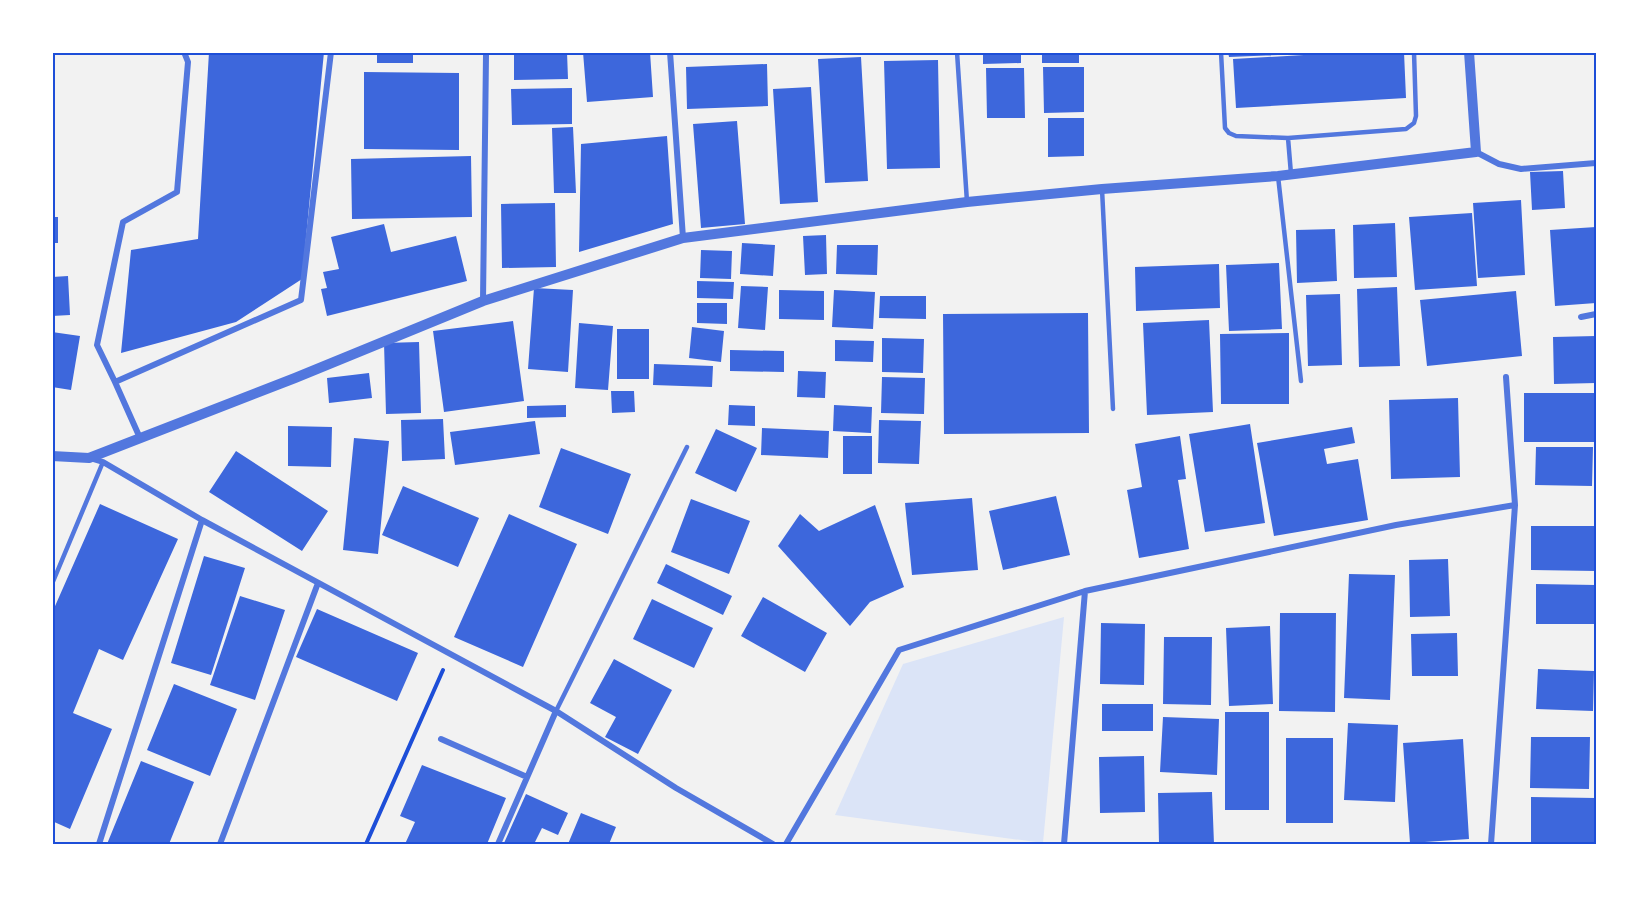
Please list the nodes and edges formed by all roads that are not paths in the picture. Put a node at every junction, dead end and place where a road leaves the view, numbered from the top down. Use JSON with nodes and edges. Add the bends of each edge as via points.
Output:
{"nodes":[{"id":1,"x":184,"y":52,"type":"edge"},
{"id":2,"x":331,"y":52,"type":"edge"},
{"id":3,"x":670,"y":52,"type":"edge"},
{"id":4,"x":957,"y":52,"type":"edge"},
{"id":5,"x":1221,"y":52,"type":"edge"},
{"id":6,"x":1414,"y":52,"type":"edge"},
{"id":7,"x":1469,"y":52,"type":"edge"},
{"id":8,"x":486,"y":55,"type":"dead end"},
{"id":9,"x":1288,"y":138,"type":"junction"},
{"id":10,"x":1476,"y":152,"type":"junction"},
{"id":11,"x":1596,"y":163,"type":"edge"},
{"id":12,"x":1291,"y":174,"type":"junction"},
{"id":13,"x":1278,"y":176,"type":"junction"},
{"id":14,"x":1102,"y":189,"type":"junction"},
{"id":15,"x":967,"y":202,"type":"junction"},
{"id":16,"x":683,"y":238,"type":"junction"},
{"id":17,"x":483,"y":301,"type":"junction"},
{"id":18,"x":1596,"y":314,"type":"edge"},
{"id":19,"x":1581,"y":317,"type":"dead end"},
{"id":20,"x":1506,"y":378,"type":"dead end"},
{"id":21,"x":1301,"y":381,"type":"dead end"},
{"id":22,"x":115,"y":382,"type":"junction"},
{"id":23,"x":1113,"y":409,"type":"dead end"},
{"id":24,"x":140,"y":438,"type":"junction"},
{"id":25,"x":687,"y":447,"type":"dead end"},
{"id":26,"x":52,"y":456,"type":"edge"},
{"id":27,"x":89,"y":458,"type":"junction"},
{"id":28,"x":103,"y":462,"type":"junction"},
{"id":29,"x":1515,"y":505,"type":"junction"},
{"id":30,"x":202,"y":520,"type":"junction"},
{"id":31,"x":318,"y":583,"type":"junction"},
{"id":32,"x":52,"y":584,"type":"edge"},
{"id":33,"x":1085,"y":591,"type":"junction"},
{"id":34,"x":556,"y":711,"type":"junction"},
{"id":35,"x":441,"y":739,"type":"dead end"},
{"id":36,"x":527,"y":777,"type":"junction"},
{"id":37,"x":99,"y":844,"type":"edge"},
{"id":38,"x":220,"y":844,"type":"edge"},
{"id":39,"x":498,"y":844,"type":"edge"},
{"id":40,"x":772,"y":844,"type":"edge"},
{"id":41,"x":786,"y":844,"type":"edge"},
{"id":42,"x":1064,"y":844,"type":"edge"},
{"id":43,"x":1491,"y":844,"type":"edge"}],
"edges":[{"from":1,"to":22,"type":"street","via":[[188,62],[177,192],[123,222],[96,345]]},
{"from":2,"to":22,"type":"street","via":[[301,300]]},
{"from":3,"to":16,"type":"street"},
{"from":4,"to":15,"type":"lane"},
{"from":5,"to":9,"type":"lane","via":[[1228,133]]},
{"from":6,"to":9,"type":"lane","via":[[1416,116],[1406,129]]},
{"from":7,"to":10,"type":"street"},
{"from":8,"to":17,"type":"street"},
{"from":9,"to":12,"type":"lane"},
{"from":10,"to":11,"type":"street","via":[[1499,164],[1521,169]]},
{"from":10,"to":12,"type":"street"},
{"from":12,"to":13,"type":"street"},
{"from":13,"to":14,"type":"street"},
{"from":13,"to":21,"type":"lane"},
{"from":14,"to":15,"type":"street"},
{"from":14,"to":23,"type":"lane"},
{"from":15,"to":16,"type":"street"},
{"from":16,"to":17,"type":"street"},
{"from":17,"to":24,"type":"street"},
{"from":18,"to":19,"type":"street"},
{"from":20,"to":29,"type":"street"},
{"from":22,"to":24,"type":"street"},
{"from":24,"to":27,"type":"street"},
{"from":25,"to":34,"type":"lane"},
{"from":26,"to":27,"type":"street"},
{"from":27,"to":28,"type":"street"},
{"from":28,"to":30,"type":"street"},
{"from":28,"to":32,"type":"lane"},
{"from":29,"to":33,"type":"street","via":[[1396,525]]},
{"from":29,"to":43,"type":"street"},
{"from":30,"to":31,"type":"street"},
{"from":30,"to":37,"type":"street"},
{"from":31,"to":34,"type":"street"},
{"from":31,"to":38,"type":"street"},
{"from":33,"to":41,"type":"street","via":[[899,650]]},
{"from":33,"to":42,"type":"street"},
{"from":34,"to":36,"type":"street"},
{"from":34,"to":40,"type":"street"},
{"from":35,"to":36,"type":"street"},
{"from":36,"to":39,"type":"street"}]}
